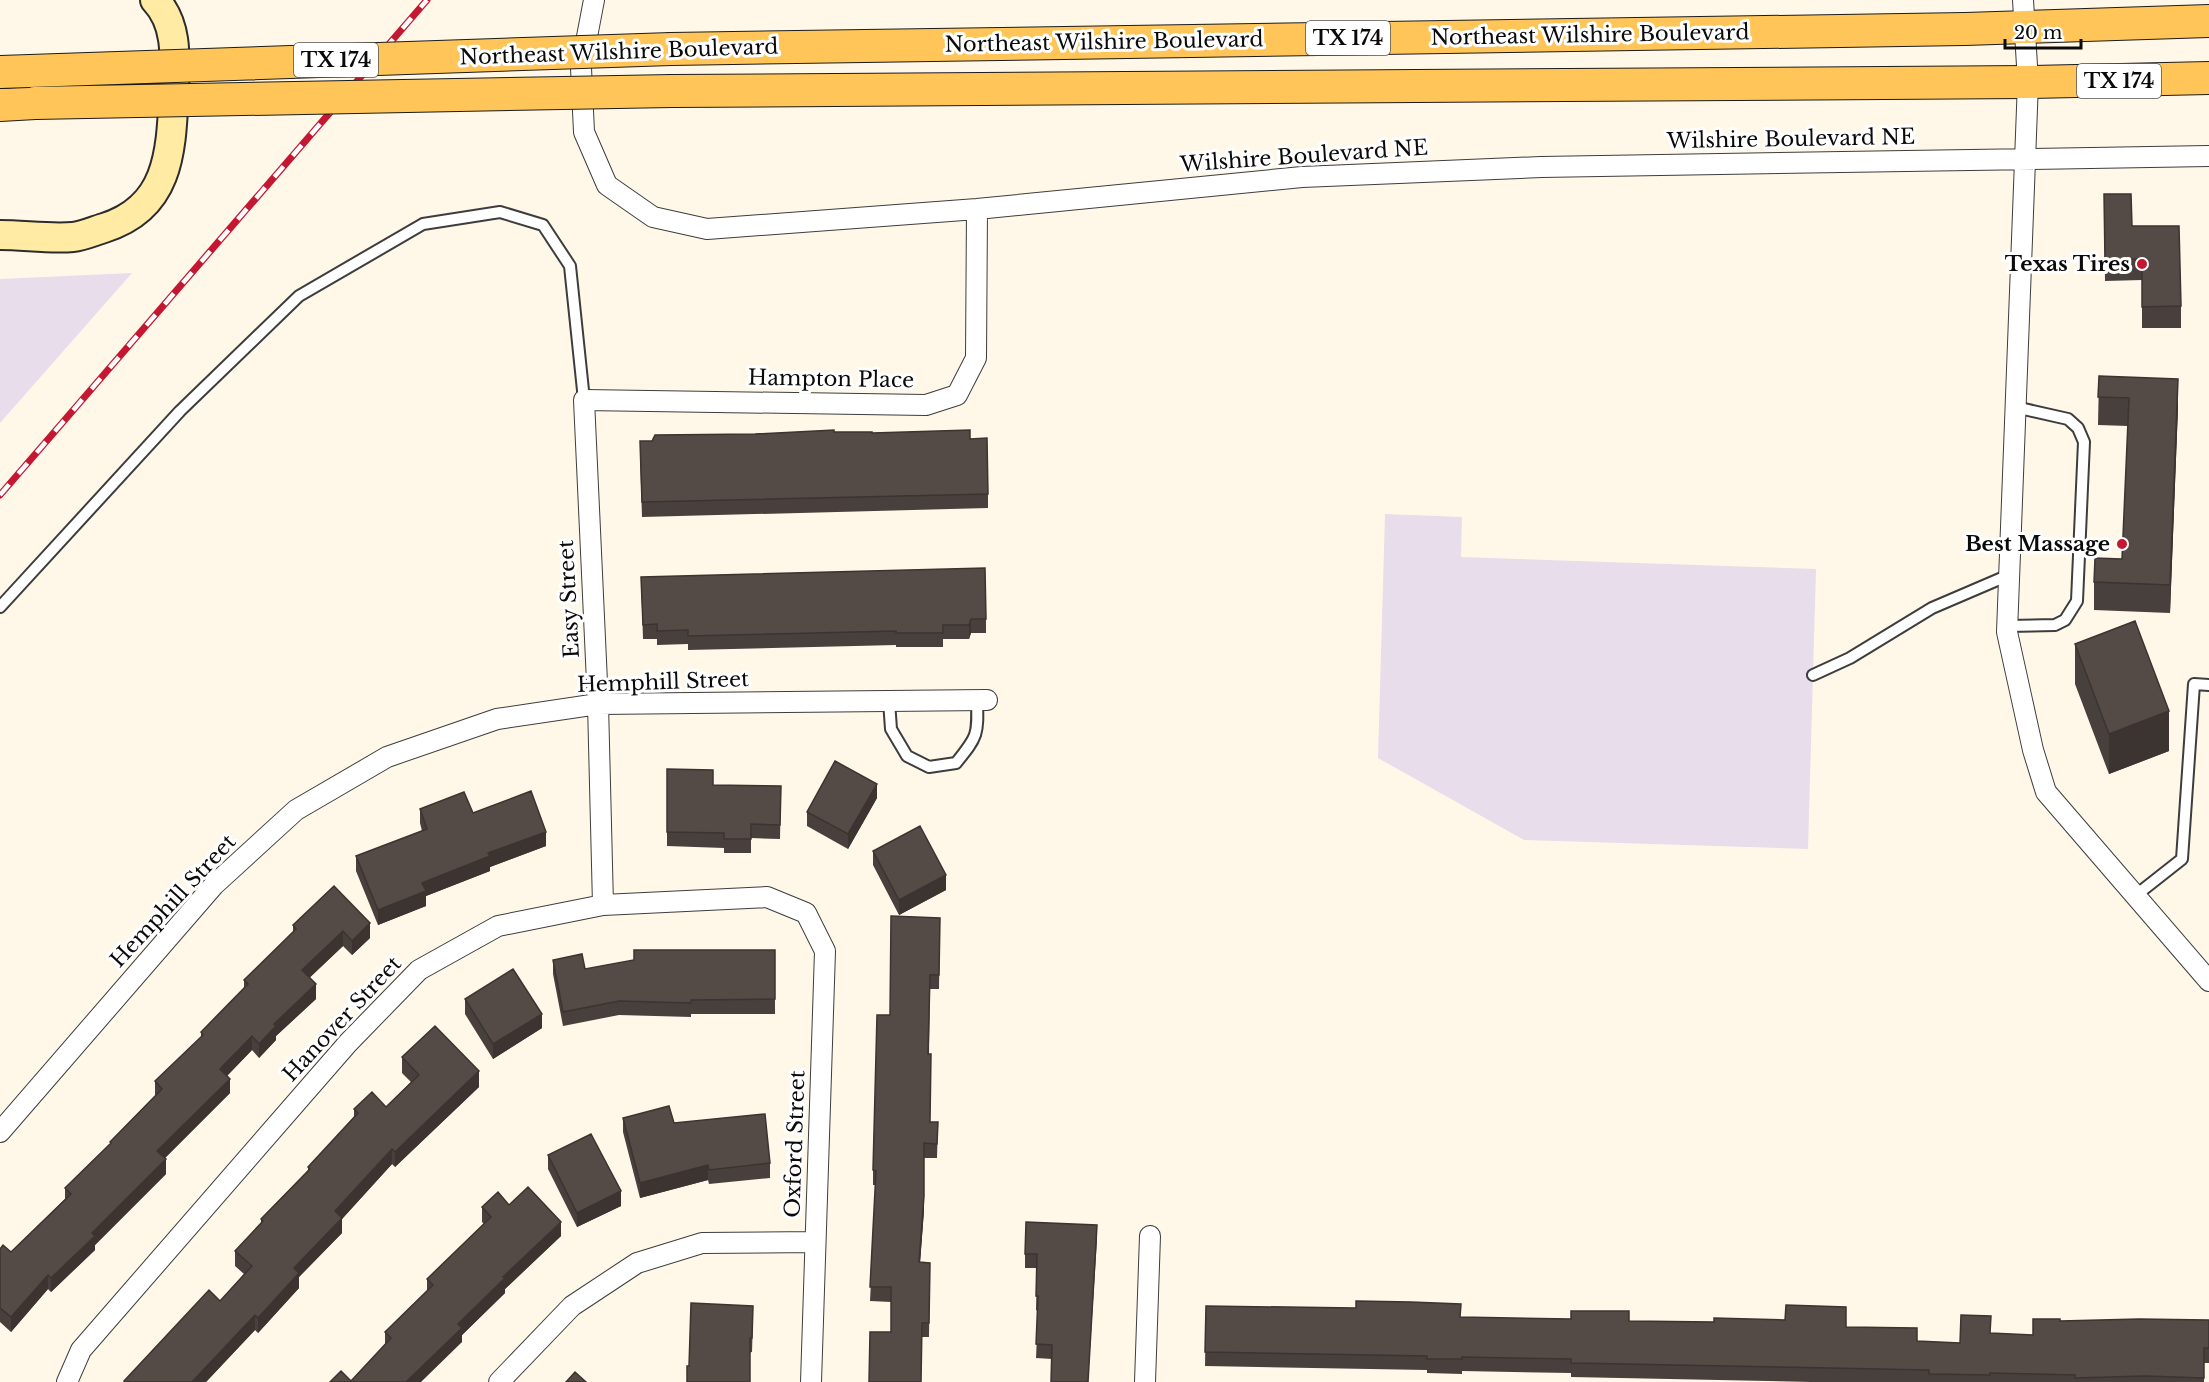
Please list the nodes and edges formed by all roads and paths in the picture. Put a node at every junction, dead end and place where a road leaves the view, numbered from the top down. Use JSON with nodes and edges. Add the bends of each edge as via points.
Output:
{"nodes":[{"id":1,"x":155,"y":0,"type":"edge"},
{"id":2,"x":594,"y":0,"type":"edge"},
{"id":3,"x":2024,"y":14,"type":"edge"},
{"id":4,"x":2209,"y":21,"type":"edge"},
{"id":5,"x":0,"y":72,"type":"edge"},
{"id":6,"x":2209,"y":78,"type":"edge"},
{"id":7,"x":2028,"y":82,"type":"junction"},
{"id":8,"x":0,"y":105,"type":"edge"},
{"id":9,"x":2209,"y":156,"type":"edge"},
{"id":10,"x":2025,"y":158,"type":"junction"},
{"id":11,"x":976,"y":209,"type":"junction"},
{"id":12,"x":0,"y":235,"type":"edge"},
{"id":13,"x":584,"y":400,"type":"junction"},
{"id":14,"x":2015,"y":407,"type":"junction"},
{"id":15,"x":2009,"y":575,"type":"junction"},
{"id":16,"x":0,"y":608,"type":"edge"},
{"id":17,"x":2007,"y":626,"type":"junction"},
{"id":18,"x":1813,"y":675,"type":"dead end"},
{"id":19,"x":2209,"y":685,"type":"edge"},
{"id":20,"x":982,"y":700,"type":"joint"},
{"id":21,"x":889,"y":701,"type":"junction"},
{"id":22,"x":598,"y":704,"type":"junction"},
{"id":23,"x":2135,"y":896,"type":"junction"},
{"id":24,"x":603,"y":905,"type":"junction"},
{"id":25,"x":806,"y":913,"type":"joint"},
{"id":26,"x":2209,"y":981,"type":"edge"},
{"id":27,"x":0,"y":1132,"type":"edge"},
{"id":28,"x":1150,"y":1236,"type":"dead end"},
{"id":29,"x":815,"y":1242,"type":"junction"},
{"id":30,"x":67,"y":1382,"type":"edge"},
{"id":31,"x":499,"y":1382,"type":"edge"},
{"id":32,"x":811,"y":1382,"type":"edge"},
{"id":33,"x":1145,"y":1382,"type":"edge"}],
"edges":[{"from":1,"to":12,"type":"main road","via":[[165,11],[176,49],[168,156],[160,182],[148,202],[117,224],[74,237]]},
{"from":2,"to":11,"type":"street","name":"Wilshire Boulevard NE","via":[[581,68],[584,132],[607,185],[653,217],[707,229]]},
{"from":3,"to":4,"type":"main road","name":"Northeast Wilshire Boulevard","number":"TX 174"},
{"from":3,"to":5,"type":"main road","name":"Northeast Wilshire Boulevard","number":"TX 174","bridge":true,"via":[[671,49]]},
{"from":3,"to":7,"type":"street"},
{"from":6,"to":7,"type":"main road","name":"Northeast Wilshire Boulevard","number":"TX 174"},
{"from":7,"to":8,"type":"main road","name":"Northeast Wilshire Boulevard","bridge":true,"via":[[672,91]]},
{"from":7,"to":10,"type":"street"},
{"from":9,"to":10,"type":"street","name":"Wilshire Boulevard NE"},
{"from":10,"to":11,"type":"street","name":"Wilshire Boulevard NE","via":[[1541,167],[1314,176]]},
{"from":10,"to":14,"type":"street"},
{"from":11,"to":13,"type":"street","name":"Hampton Place","via":[[976,358],[957,395],[926,405]]},
{"from":13,"to":16,"type":"lane","via":[[570,266],[543,225],[500,212],[423,224],[299,296],[180,411]]},
{"from":13,"to":22,"type":"street","name":"Easy Street"},
{"from":14,"to":15,"type":"street"},
{"from":14,"to":17,"type":"lane","via":[[2068,419],[2078,428],[2084,442],[2077,601],[2065,620],[2055,625]]},
{"from":15,"to":17,"type":"street"},
{"from":15,"to":18,"type":"lane","via":[[1932,608],[1850,658]]},
{"from":17,"to":23,"type":"street","via":[[2033,750],[2046,792]]},
{"from":19,"to":23,"type":"lane","via":[[2194,684],[2182,860]]},
{"from":20,"to":21,"type":"street","name":"Hemphill Street"},
{"from":20,"to":21,"type":"lane","via":[[975,740],[956,763],[929,767],[907,756],[891,729]]},
{"from":21,"to":22,"type":"street","name":"Hemphill Street"},
{"from":22,"to":24,"type":"street","name":"Easy Street"},
{"from":22,"to":27,"type":"street","name":"Hemphill Street","via":[[497,718],[387,757],[296,810],[214,885]]},
{"from":23,"to":26,"type":"street"},
{"from":24,"to":25,"type":"street","name":"Hanover Street","via":[[768,897]]},
{"from":24,"to":30,"type":"street","name":"Hanover Street","via":[[498,926],[419,970],[348,1043],[81,1350]]},
{"from":25,"to":29,"type":"street","name":"Oxford Street","via":[[825,951]]},
{"from":28,"to":33,"type":"street"},
{"from":29,"to":31,"type":"street","via":[[702,1243],[637,1263],[572,1306]]},
{"from":29,"to":32,"type":"street","name":"Oxford Street"}]}
